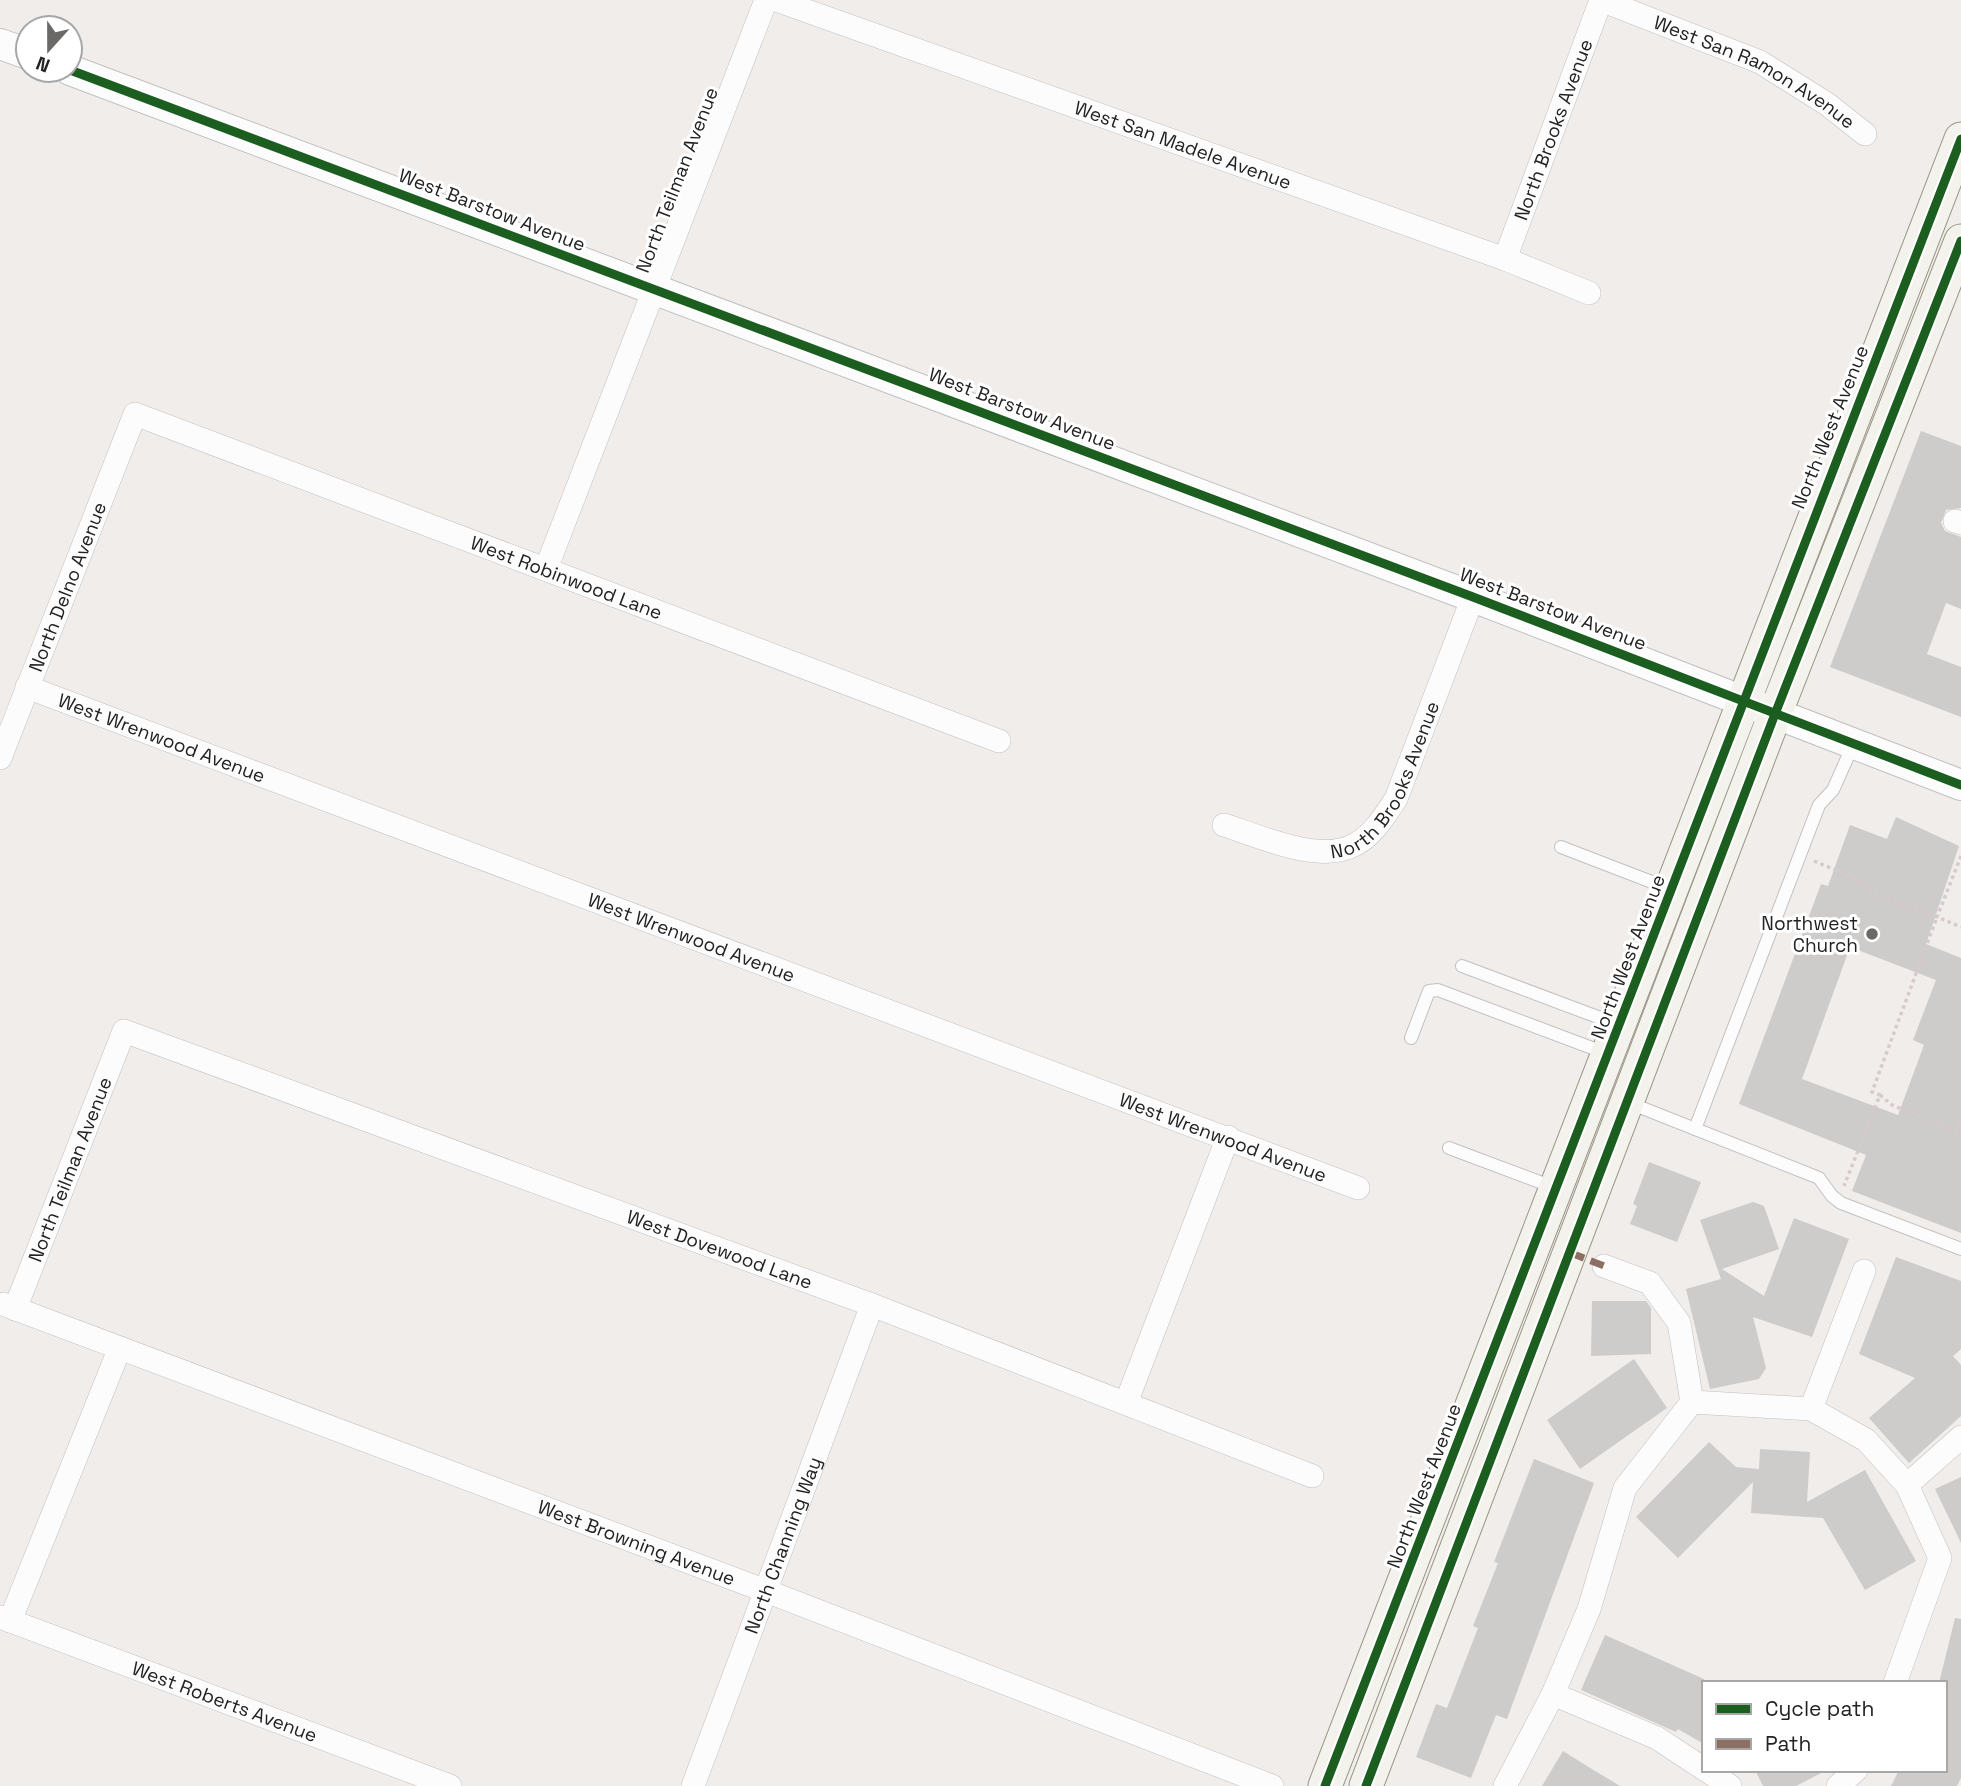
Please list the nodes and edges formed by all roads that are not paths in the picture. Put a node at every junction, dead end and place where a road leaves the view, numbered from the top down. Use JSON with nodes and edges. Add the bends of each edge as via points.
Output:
{"nodes":[{"id":1,"x":766,"y":0,"type":"edge"},
{"id":2,"x":776,"y":0,"type":"edge"},
{"id":3,"x":1601,"y":0,"type":"edge"},
{"id":4,"x":84,"y":75,"type":"edge"},
{"id":5,"x":1865,"y":134,"type":"dead end"},
{"id":6,"x":1961,"y":139,"type":"edge"},
{"id":7,"x":1961,"y":241,"type":"edge"},
{"id":8,"x":1505,"y":259,"type":"junction"},
{"id":9,"x":1913,"y":265,"type":"junction"},
{"id":10,"x":1954,"y":280,"type":"edge"},
{"id":11,"x":653,"y":289,"type":"junction"},
{"id":12,"x":1589,"y":293,"type":"dead end"},
{"id":13,"x":135,"y":414,"type":"joint"},
{"id":14,"x":545,"y":569,"type":"junction"},
{"id":15,"x":1473,"y":597,"type":"junction"},
{"id":16,"x":27,"y":687,"type":"junction"},
{"id":17,"x":1741,"y":701,"type":"junction"},
{"id":18,"x":1775,"y":714,"type":"junction"},
{"id":19,"x":999,"y":741,"type":"dead end"},
{"id":20,"x":1853,"y":744,"type":"junction"},
{"id":21,"x":0,"y":758,"type":"edge"},
{"id":22,"x":1961,"y":785,"type":"edge"},
{"id":23,"x":1224,"y":825,"type":"dead end"},
{"id":24,"x":1561,"y":847,"type":"dead end"},
{"id":25,"x":1673,"y":890,"type":"junction"},
{"id":26,"x":1462,"y":966,"type":"dead end"},
{"id":27,"x":124,"y":1031,"type":"joint"},
{"id":28,"x":1411,"y":1038,"type":"dead end"},
{"id":29,"x":1614,"y":1040,"type":"junction"},
{"id":30,"x":1627,"y":1102,"type":"junction"},
{"id":31,"x":1695,"y":1129,"type":"junction"},
{"id":32,"x":1228,"y":1137,"type":"junction"},
{"id":33,"x":1449,"y":1148,"type":"dead end"},
{"id":34,"x":1358,"y":1188,"type":"dead end"},
{"id":35,"x":1557,"y":1189,"type":"junction"},
{"id":36,"x":1961,"y":1248,"type":"edge"},
{"id":37,"x":1604,"y":1266,"type":"dead end"},
{"id":38,"x":1864,"y":1271,"type":"dead end"},
{"id":39,"x":872,"y":1305,"type":"junction"},
{"id":40,"x":7,"y":1306,"type":"edge"},
{"id":41,"x":119,"y":1350,"type":"junction"},
{"id":42,"x":1692,"y":1402,"type":"junction"},
{"id":43,"x":1126,"y":1404,"type":"junction"},
{"id":44,"x":1811,"y":1409,"type":"junction"},
{"id":45,"x":1961,"y":1437,"type":"edge"},
{"id":46,"x":1312,"y":1476,"type":"dead end"},
{"id":47,"x":1907,"y":1485,"type":"junction"},
{"id":48,"x":766,"y":1591,"type":"junction"},
{"id":49,"x":5,"y":1619,"type":"edge"},
{"id":50,"x":1896,"y":1681,"type":"edge"},
{"id":51,"x":1553,"y":1694,"type":"junction"},
{"id":52,"x":1702,"y":1768,"type":"edge"},
{"id":53,"x":1708,"y":1772,"type":"edge"},
{"id":54,"x":1854,"y":1772,"type":"edge"},
{"id":55,"x":450,"y":1786,"type":"edge"},
{"id":56,"x":693,"y":1786,"type":"edge"},
{"id":57,"x":1272,"y":1786,"type":"edge"},
{"id":58,"x":1325,"y":1786,"type":"edge"},
{"id":59,"x":1366,"y":1786,"type":"edge"},
{"id":60,"x":1505,"y":1786,"type":"edge"},
{"id":61,"x":1730,"y":1786,"type":"edge"},
{"id":62,"x":1838,"y":1786,"type":"edge"}],
"edges":[{"from":1,"to":11,"type":"street","name":"North Teilman Avenue"},
{"from":2,"to":8,"type":"street","name":"West San Madele Avenue"},
{"from":3,"to":5,"type":"street","name":"West San Ramon Avenue","via":[[1760,62]]},
{"from":3,"to":8,"type":"street","name":"North Brooks Avenue"},
{"from":4,"to":11,"type":"street","name":"West Barstow Avenue"},
{"from":6,"to":9,"type":"main road","name":"North West Avenue"},
{"from":7,"to":10,"type":"main road"},
{"from":8,"to":12,"type":"street","name":"West San Madele Avenue"},
{"from":9,"to":10,"type":"street"},
{"from":9,"to":17,"type":"main road","name":"North West Avenue"},
{"from":10,"to":18,"type":"main road"},
{"from":11,"to":14,"type":"street","name":"North Teilman Avenue"},
{"from":11,"to":15,"type":"street","name":"West Barstow Avenue"},
{"from":13,"to":14,"type":"street","name":"West Robinwood Lane"},
{"from":13,"to":16,"type":"street","name":"North Delno Avenue"},
{"from":14,"to":19,"type":"street","name":"West Robinwood Lane"},
{"from":15,"to":17,"type":"street","name":"West Barstow Avenue"},
{"from":15,"to":23,"type":"street","name":"North Brooks Avenue","via":[[1396,799],[1380,824],[1355,845],[1326,851],[1294,848]]},
{"from":16,"to":21,"type":"street","name":"North Delno Avenue"},
{"from":16,"to":32,"type":"street","name":"West Wrenwood Avenue"},
{"from":17,"to":18,"type":"street","name":"West Barstow Avenue"},
{"from":17,"to":25,"type":"main road","name":"North West Avenue"},
{"from":18,"to":20,"type":"street","name":"West Barstow Avenue"},
{"from":18,"to":30,"type":"main road"},
{"from":20,"to":22,"type":"street","name":"West Barstow Avenue"},
{"from":20,"to":31,"type":"lane","via":[[1833,790],[1819,806]]},
{"from":24,"to":25,"type":"lane"},
{"from":25,"to":29,"type":"main road","name":"North West Avenue"},
{"from":26,"to":29,"type":"lane"},
{"from":27,"to":39,"type":"street","name":"West Dovewood Lane"},
{"from":27,"to":40,"type":"street","name":"North Teilman Avenue"},
{"from":28,"to":29,"type":"lane","via":[[1430,991],[1438,990]]},
{"from":29,"to":35,"type":"main road","name":"North West Avenue"},
{"from":30,"to":31,"type":"lane"},
{"from":30,"to":59,"type":"main road"},
{"from":31,"to":36,"type":"lane","via":[[1819,1178],[1838,1201]]},
{"from":32,"to":34,"type":"street","name":"West Wrenwood Avenue"},
{"from":32,"to":43,"type":"street"},
{"from":33,"to":35,"type":"lane"},
{"from":35,"to":58,"type":"main road","name":"North West Avenue"},
{"from":37,"to":42,"type":"street","via":[[1650,1283],[1679,1323]]},
{"from":38,"to":44,"type":"street"},
{"from":39,"to":43,"type":"street","name":"West Dovewood Lane"},
{"from":39,"to":48,"type":"street","name":"North Channing Way"},
{"from":40,"to":41,"type":"street","name":"West Browning Avenue"},
{"from":41,"to":48,"type":"street","name":"West Browning Avenue"},
{"from":41,"to":49,"type":"street"},
{"from":42,"to":44,"type":"street"},
{"from":42,"to":51,"type":"street","via":[[1625,1488],[1589,1609]]},
{"from":43,"to":46,"type":"street","name":"West Dovewood Lane"},
{"from":44,"to":47,"type":"street","via":[[1866,1440]]},
{"from":45,"to":47,"type":"street"},
{"from":47,"to":50,"type":"street","via":[[1940,1558]]},
{"from":48,"to":56,"type":"street","name":"North Channing Way"},
{"from":48,"to":57,"type":"street","name":"West Browning Avenue"},
{"from":49,"to":55,"type":"street","name":"West Roberts Avenue"},
{"from":51,"to":52,"type":"street","via":[[1657,1738]]},
{"from":51,"to":60,"type":"street"},
{"from":53,"to":61,"type":"street"},
{"from":54,"to":62,"type":"street"}]}
